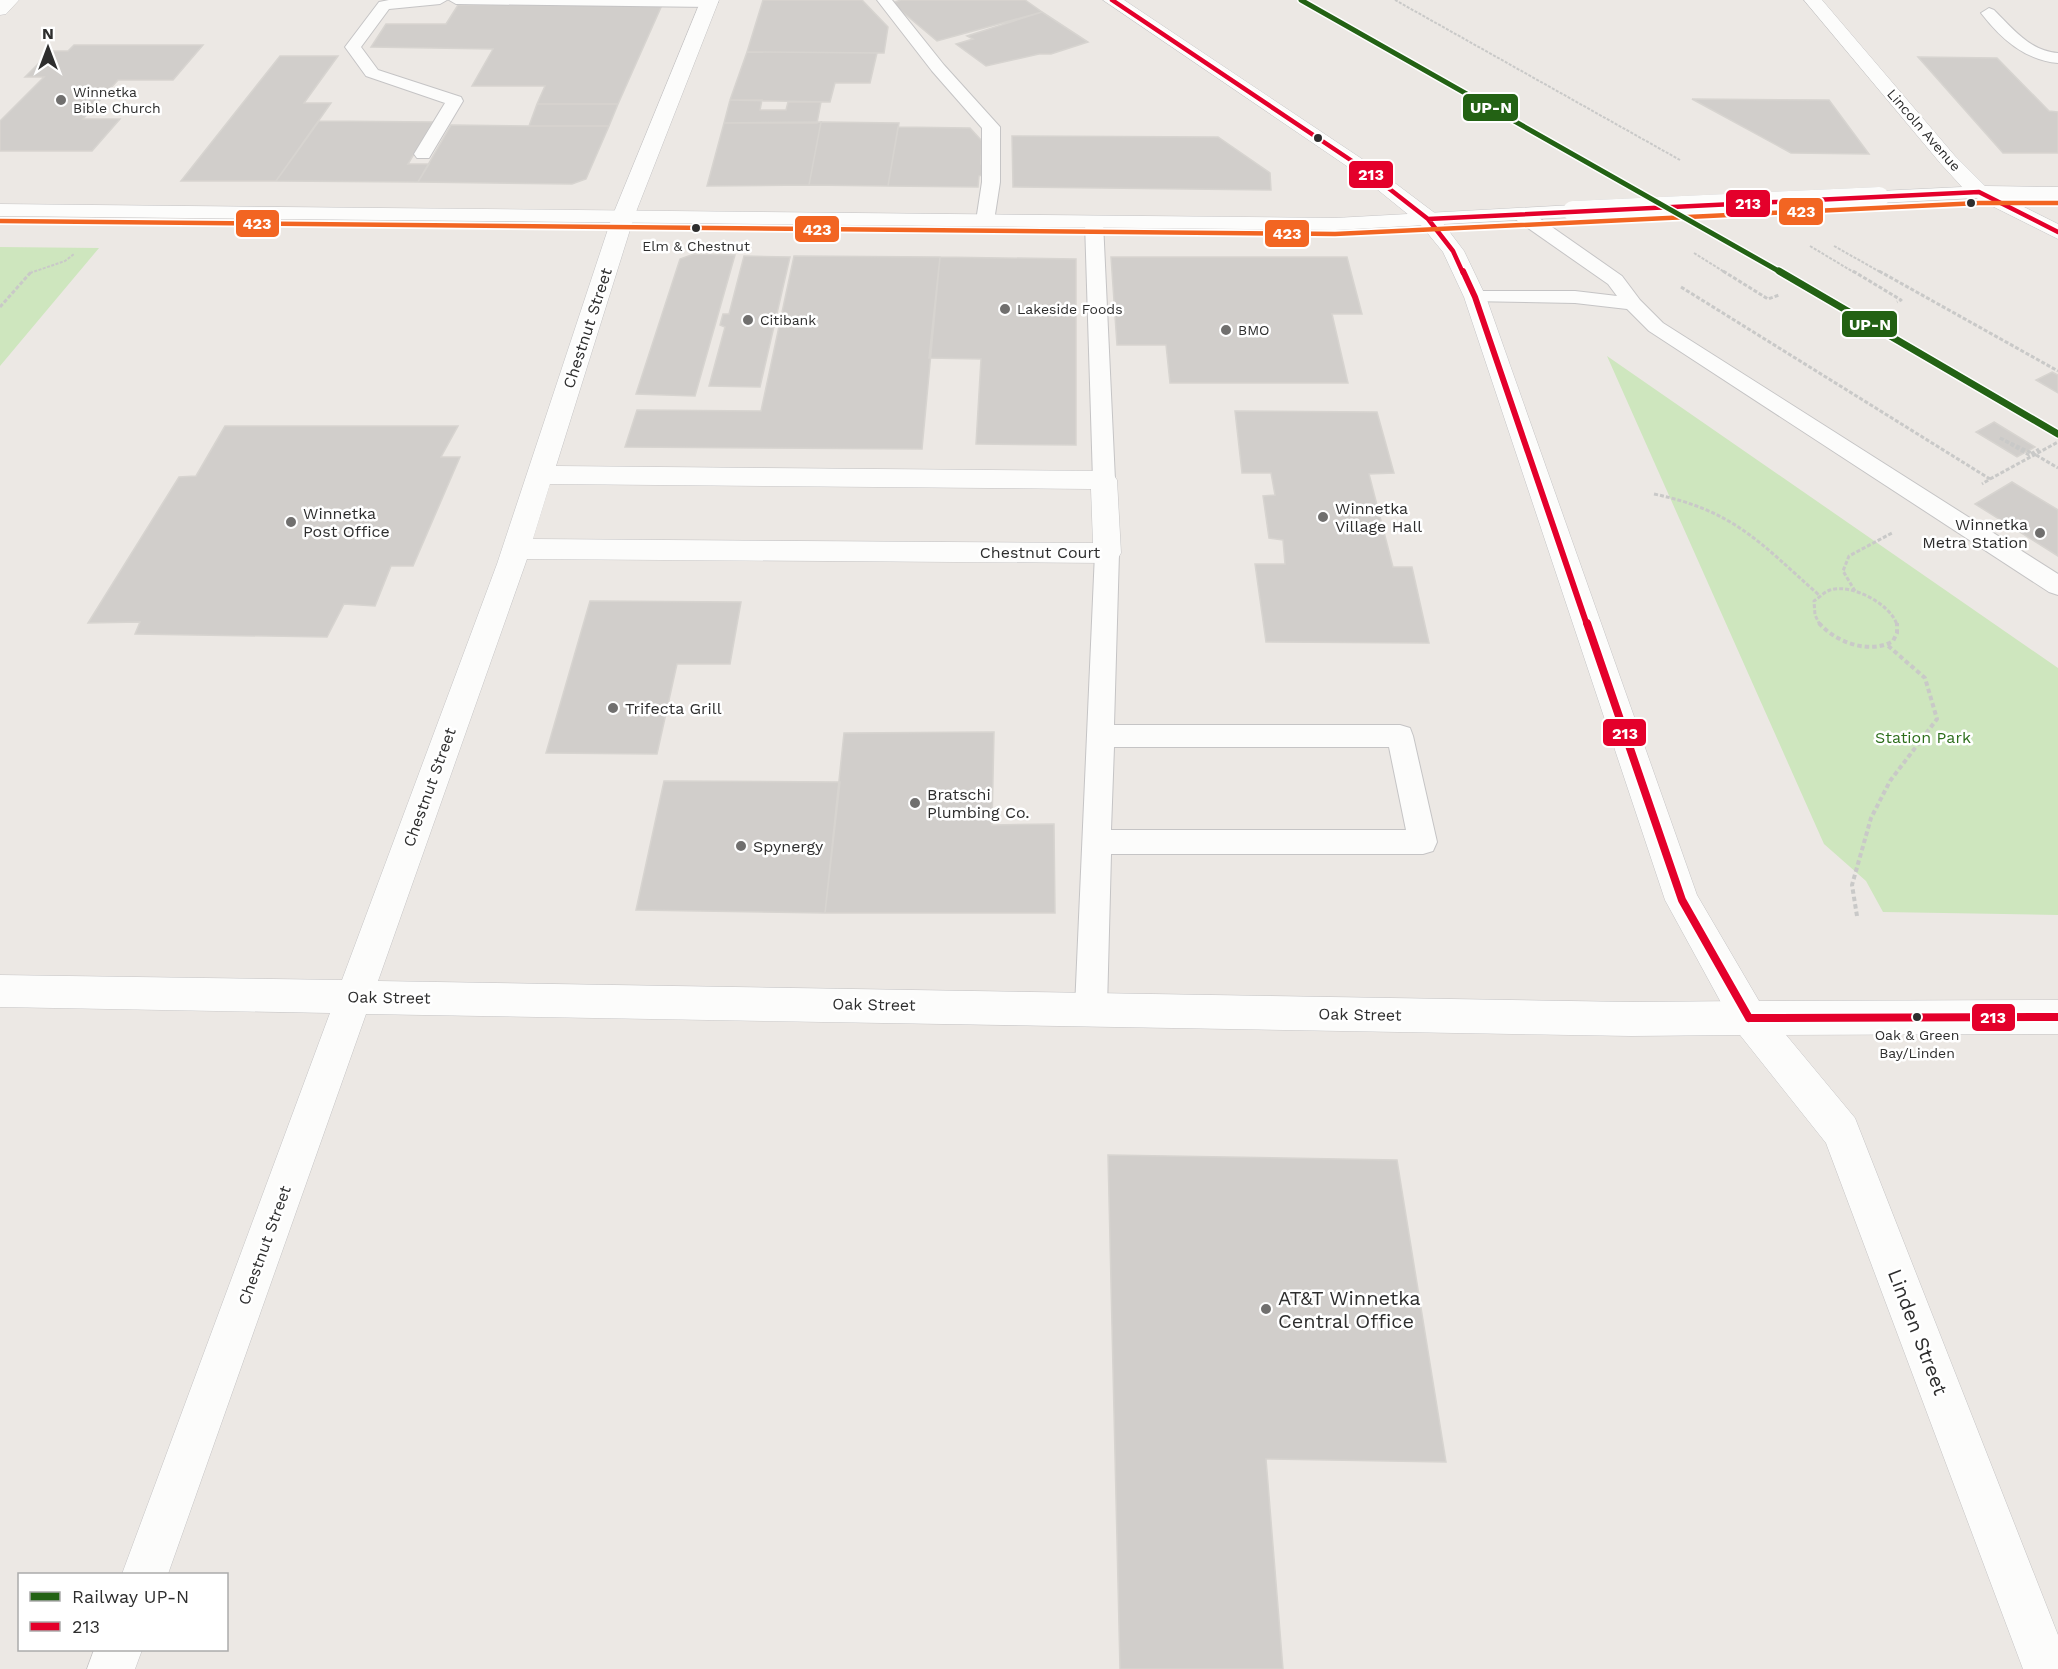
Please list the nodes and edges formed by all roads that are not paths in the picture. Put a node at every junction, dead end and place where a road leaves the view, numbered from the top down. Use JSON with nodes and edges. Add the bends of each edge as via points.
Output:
{"nodes":[{"id":1,"x":10,"y":0,"type":"edge"},
{"id":2,"x":440,"y":0,"type":"edge"},
{"id":3,"x":456,"y":0,"type":"edge"},
{"id":4,"x":884,"y":0,"type":"edge"},
{"id":5,"x":1112,"y":0,"type":"edge"},
{"id":6,"x":1813,"y":0,"type":"edge"},
{"id":7,"x":710,"y":1,"type":"edge"},
{"id":8,"x":0,"y":10,"type":"edge"},
{"id":9,"x":1989,"y":13,"type":"dead end"},
{"id":10,"x":2052,"y":58,"type":"edge"},
{"id":11,"x":2058,"y":70,"type":"edge"},
{"id":12,"x":423,"y":154,"type":"dead end"},
{"id":13,"x":1979,"y":192,"type":"junction"},
{"id":14,"x":2058,"y":193,"type":"edge"},
{"id":15,"x":0,"y":210,"type":"edge"},
{"id":16,"x":1522,"y":215,"type":"junction"},
{"id":17,"x":623,"y":217,"type":"junction"},
{"id":18,"x":1428,"y":219,"type":"junction"},
{"id":19,"x":985,"y":221,"type":"junction"},
{"id":20,"x":1094,"y":222,"type":"junction"},
{"id":21,"x":2058,"y":232,"type":"edge"},
{"id":22,"x":1475,"y":297,"type":"junction"},
{"id":23,"x":1633,"y":304,"type":"junction"},
{"id":24,"x":540,"y":475,"type":"junction"},
{"id":25,"x":1104,"y":480,"type":"junction"},
{"id":26,"x":516,"y":549,"type":"junction"},
{"id":27,"x":1107,"y":553,"type":"junction"},
{"id":28,"x":2058,"y":586,"type":"edge"},
{"id":29,"x":1101,"y":736,"type":"junction"},
{"id":30,"x":1097,"y":843,"type":"junction"},
{"id":31,"x":0,"y":991,"type":"edge"},
{"id":32,"x":354,"y":996,"type":"junction"},
{"id":33,"x":1090,"y":1008,"type":"junction"},
{"id":34,"x":2058,"y":1017,"type":"edge"},
{"id":35,"x":1749,"y":1018,"type":"junction"},
{"id":36,"x":146,"y":1573,"type":"edge"},
{"id":37,"x":118,"y":1651,"type":"edge"},
{"id":38,"x":111,"y":1669,"type":"edge"},
{"id":39,"x":2047,"y":1669,"type":"edge"}],
"edges":[{"from":1,"to":8,"type":"street"},
{"from":2,"to":12,"type":"lane","via":[[384,5],[353,47],[372,73],[455,101]]},
{"from":3,"to":7,"type":"lane"},
{"from":4,"to":19,"type":"lane","via":[[991,127],[991,182]]},
{"from":5,"to":18,"type":"street","name":"Linden Street","via":[[1364,169]]},
{"from":6,"to":13,"type":"street","name":"Lincoln Avenue"},
{"from":7,"to":17,"type":"street","name":"Chestnut Street"},
{"from":9,"to":10,"type":"lane","via":[[2028,52]]},
{"from":10,"to":11,"type":"lane"},
{"from":13,"to":14,"type":"street"},
{"from":13,"to":16,"type":"street","bridge":true},
{"from":13,"to":21,"type":"street","name":"Lincoln Avenue"},
{"from":15,"to":17,"type":"street"},
{"from":16,"to":18,"type":"street"},
{"from":16,"to":23,"type":"lane","via":[[1615,280]]},
{"from":17,"to":19,"type":"street"},
{"from":17,"to":24,"type":"street","name":"Chestnut Street"},
{"from":18,"to":20,"type":"street","via":[[1335,224]]},
{"from":18,"to":22,"type":"street","name":"Linden Street","via":[[1453,251]]},
{"from":19,"to":20,"type":"street"},
{"from":20,"to":25,"type":"lane"},
{"from":22,"to":23,"type":"lane","via":[[1575,297]]},
{"from":22,"to":35,"type":"street","name":"Linden Street","via":[[1682,900]]},
{"from":23,"to":28,"type":"lane","via":[[1656,327]]},
{"from":24,"to":25,"type":"street"},
{"from":24,"to":26,"type":"street","name":"Chestnut Street"},
{"from":25,"to":27,"type":"street","name":"Chestnut Court"},
{"from":26,"to":27,"type":"street","name":"Chestnut Court"},
{"from":26,"to":32,"type":"street","name":"Chestnut Street"},
{"from":27,"to":29,"type":"lane"},
{"from":29,"to":30,"type":"lane"},
{"from":29,"to":30,"type":"lane","via":[[1400,736],[1423,842]]},
{"from":30,"to":33,"type":"lane"},
{"from":31,"to":32,"type":"street","name":"Oak Street"},
{"from":32,"to":33,"type":"street","name":"Oak Street"},
{"from":32,"to":36,"type":"street","name":"Chestnut Street"},
{"from":33,"to":35,"type":"street","name":"Oak Street"},
{"from":34,"to":35,"type":"street","name":"Oak Street"},
{"from":35,"to":39,"type":"street","name":"Linden Street","via":[[1841,1131]]},
{"from":37,"to":38,"type":"street"}]}
